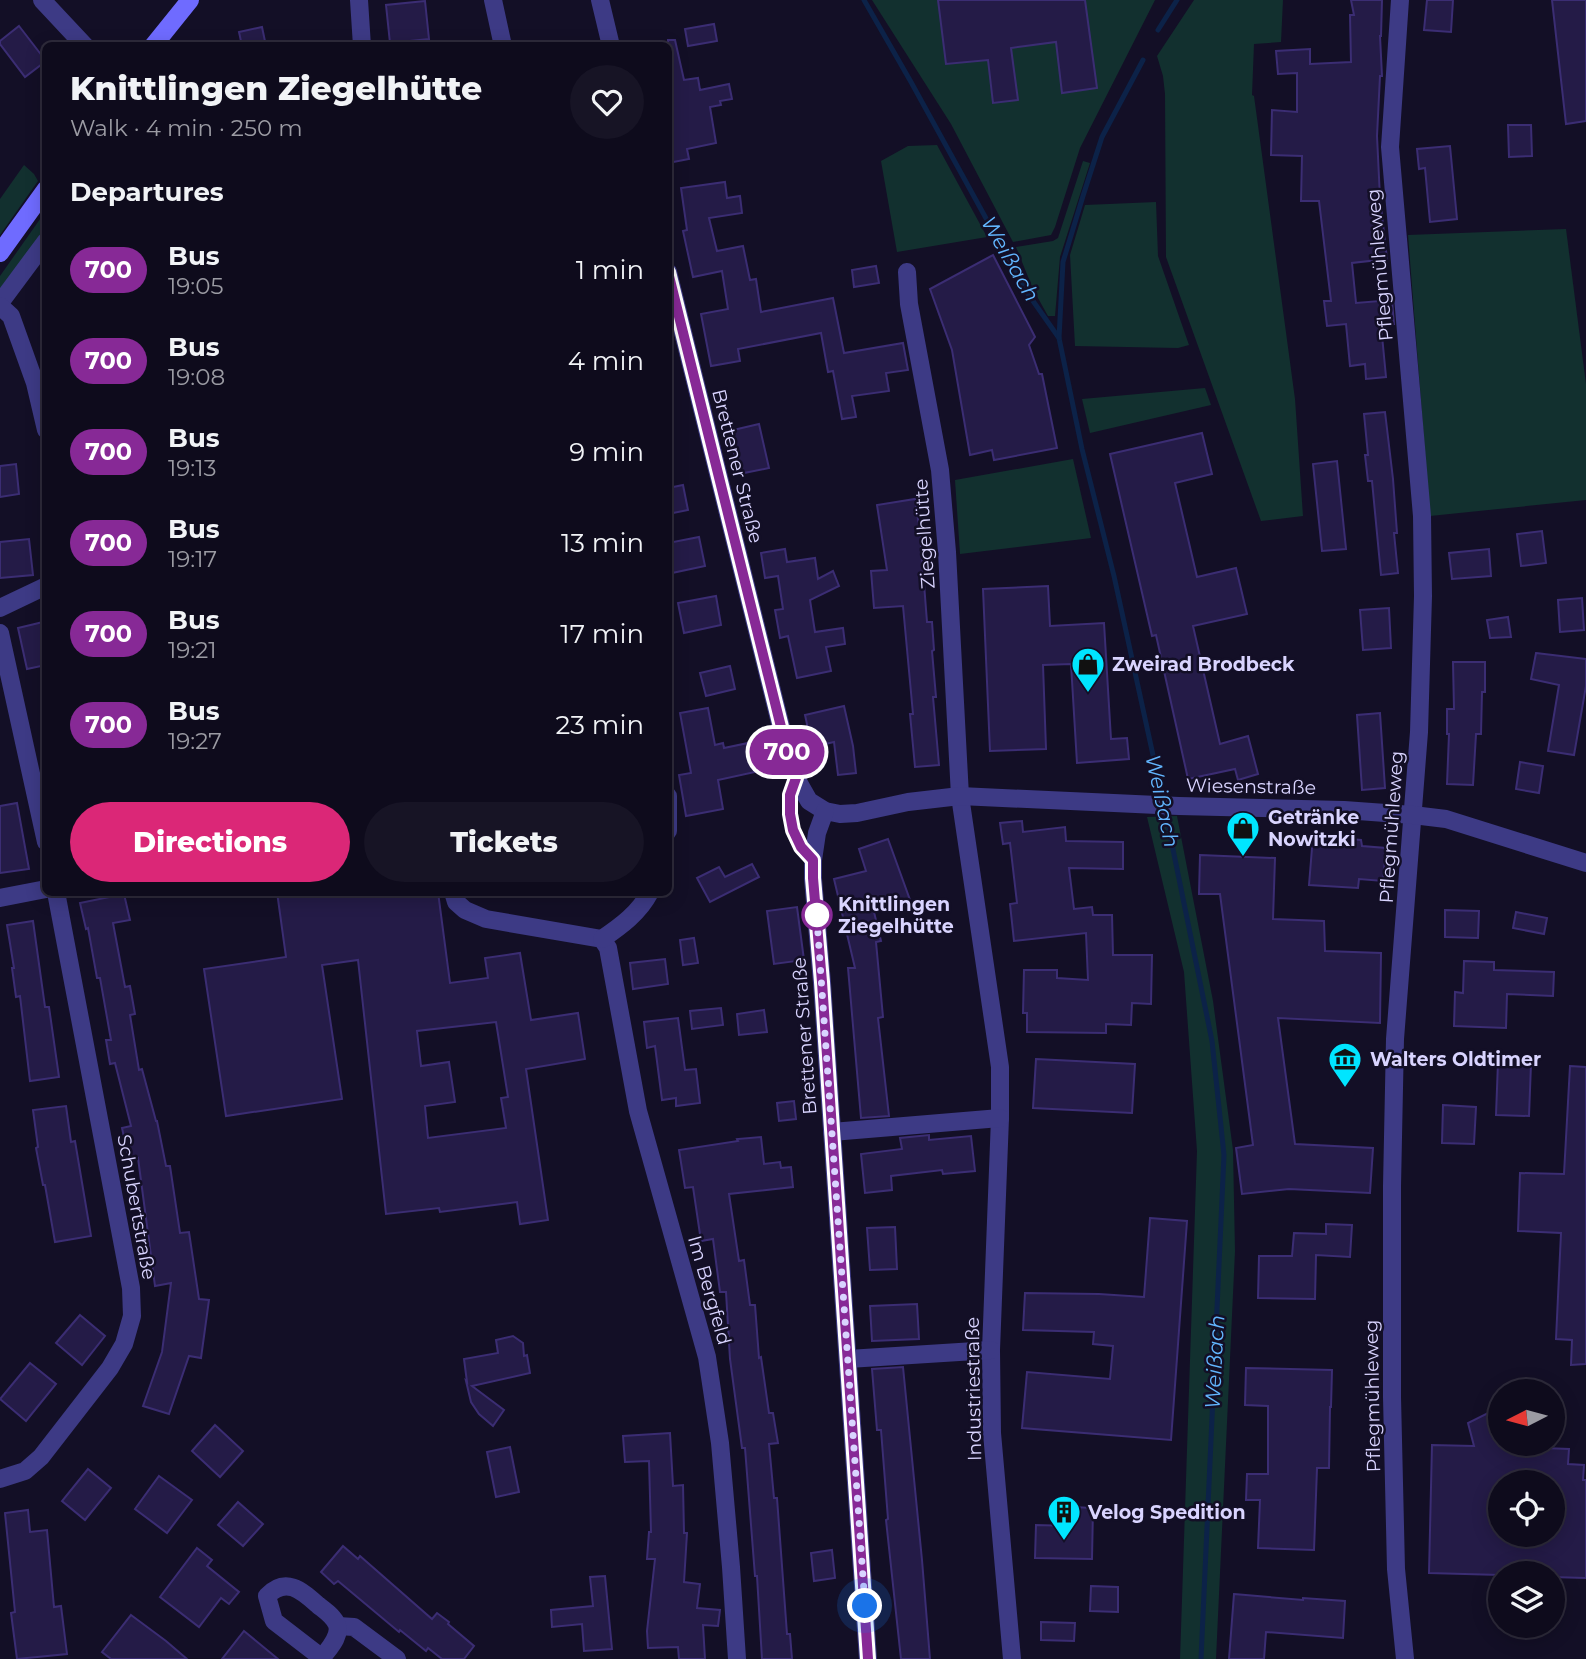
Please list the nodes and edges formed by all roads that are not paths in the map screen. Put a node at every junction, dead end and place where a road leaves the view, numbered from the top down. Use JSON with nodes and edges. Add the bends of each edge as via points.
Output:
{"nodes":[{"id":1,"x":42,"y":0,"type":"edge"},
{"id":2,"x":190,"y":0,"type":"edge"},
{"id":3,"x":359,"y":0,"type":"edge"},
{"id":4,"x":493,"y":0,"type":"edge"},
{"id":5,"x":600,"y":0,"type":"edge"},
{"id":6,"x":1400,"y":0,"type":"edge"},
{"id":7,"x":81,"y":42,"type":"edge"},
{"id":8,"x":156,"y":42,"type":"edge"},
{"id":9,"x":362,"y":42,"type":"edge"},
{"id":10,"x":502,"y":42,"type":"edge"},
{"id":11,"x":610,"y":42,"type":"edge"},
{"id":12,"x":42,"y":195,"type":"edge"},
{"id":13,"x":42,"y":246,"type":"edge"},
{"id":14,"x":0,"y":253,"type":"edge"},
{"id":15,"x":907,"y":272,"type":"dead end"},
{"id":16,"x":672,"y":299,"type":"edge"},
{"id":17,"x":0,"y":305,"type":"edge"},
{"id":18,"x":42,"y":413,"type":"edge"},
{"id":19,"x":42,"y":588,"type":"edge"},
{"id":20,"x":0,"y":608,"type":"edge"},
{"id":21,"x":0,"y":633,"type":"edge"},
{"id":22,"x":960,"y":796,"type":"junction"},
{"id":23,"x":825,"y":811,"type":"junction"},
{"id":24,"x":1413,"y":815,"type":"junction"},
{"id":25,"x":42,"y":824,"type":"edge"},
{"id":26,"x":1586,"y":863,"type":"edge"},
{"id":27,"x":42,"y":890,"type":"edge"},
{"id":28,"x":57,"y":896,"type":"edge"},
{"id":29,"x":454,"y":896,"type":"edge"},
{"id":30,"x":648,"y":896,"type":"edge"},
{"id":31,"x":0,"y":898,"type":"edge"},
{"id":32,"x":602,"y":939,"type":"junction"},
{"id":33,"x":1000,"y":1118,"type":"junction"},
{"id":34,"x":832,"y":1132,"type":"junction"},
{"id":35,"x":991,"y":1350,"type":"junction"},
{"id":36,"x":848,"y":1359,"type":"junction"},
{"id":37,"x":0,"y":1479,"type":"edge"},
{"id":38,"x":338,"y":1626,"type":"junction"},
{"id":39,"x":321,"y":1659,"type":"edge"},
{"id":40,"x":397,"y":1659,"type":"edge"},
{"id":41,"x":737,"y":1659,"type":"edge"},
{"id":42,"x":868,"y":1659,"type":"edge"},
{"id":43,"x":1012,"y":1659,"type":"edge"},
{"id":44,"x":1405,"y":1659,"type":"edge"}],
"edges":[{"from":1,"to":7,"type":"street"},
{"from":2,"to":8,"type":"main road"},
{"from":3,"to":9,"type":"street"},
{"from":4,"to":10,"type":"street"},
{"from":5,"to":11,"type":"street"},
{"from":6,"to":24,"type":"street","name":"Pflegmühleweg","via":[[1390,148],[1422,516],[1419,732]]},
{"from":12,"to":14,"type":"main road"},
{"from":13,"to":17,"type":"street"},
{"from":15,"to":22,"type":"street","name":"Ziegelhütte","via":[[940,470]]},
{"from":16,"to":23,"type":"street","name":"Brettener Straße","via":[[787,751],[809,801]]},
{"from":17,"to":18,"type":"street","via":[[11,316]]},
{"from":19,"to":20,"type":"street"},
{"from":21,"to":25,"type":"street"},
{"from":22,"to":23,"type":"street","name":"Wiesenstraße","via":[[857,813]]},
{"from":22,"to":24,"type":"street","name":"Wiesenstraße"},
{"from":22,"to":33,"type":"street","name":"Industriestraße","via":[[1000,1067]]},
{"from":23,"to":34,"type":"street","name":"Brettener Straße","via":[[817,833],[813,878]]},
{"from":24,"to":26,"type":"street","name":"Wiesenstraße","via":[[1446,819]]},
{"from":24,"to":44,"type":"street","name":"Pflegmühleweg","via":[[1395,1039],[1392,1186],[1396,1569]]},
{"from":27,"to":31,"type":"street"},
{"from":28,"to":37,"type":"street","name":"Schubertstraße","via":[[131,1288],[132,1316],[124,1344],[110,1368],[41,1457],[25,1471]]},
{"from":29,"to":32,"type":"street","via":[[465,910],[486,919]]},
{"from":30,"to":32,"type":"street","via":[[623,925]]},
{"from":32,"to":41,"type":"street","name":"Im Bergfeld","via":[[608,948],[638,1111],[707,1357],[720,1443]]},
{"from":33,"to":34,"type":"street"},
{"from":33,"to":35,"type":"street","name":"Industriestraße"},
{"from":34,"to":36,"type":"street","name":"Brettener Straße"},
{"from":35,"to":36,"type":"street"},
{"from":35,"to":43,"type":"street","name":"Industriestraße","via":[[992,1433]]},
{"from":36,"to":42,"type":"street","name":"Brettener Straße"},
{"from":38,"to":39,"type":"street"},
{"from":38,"to":39,"type":"street","via":[[300,1589],[274,1588],[267,1596],[274,1621]]},
{"from":38,"to":40,"type":"street","via":[[354,1627]]}]}
